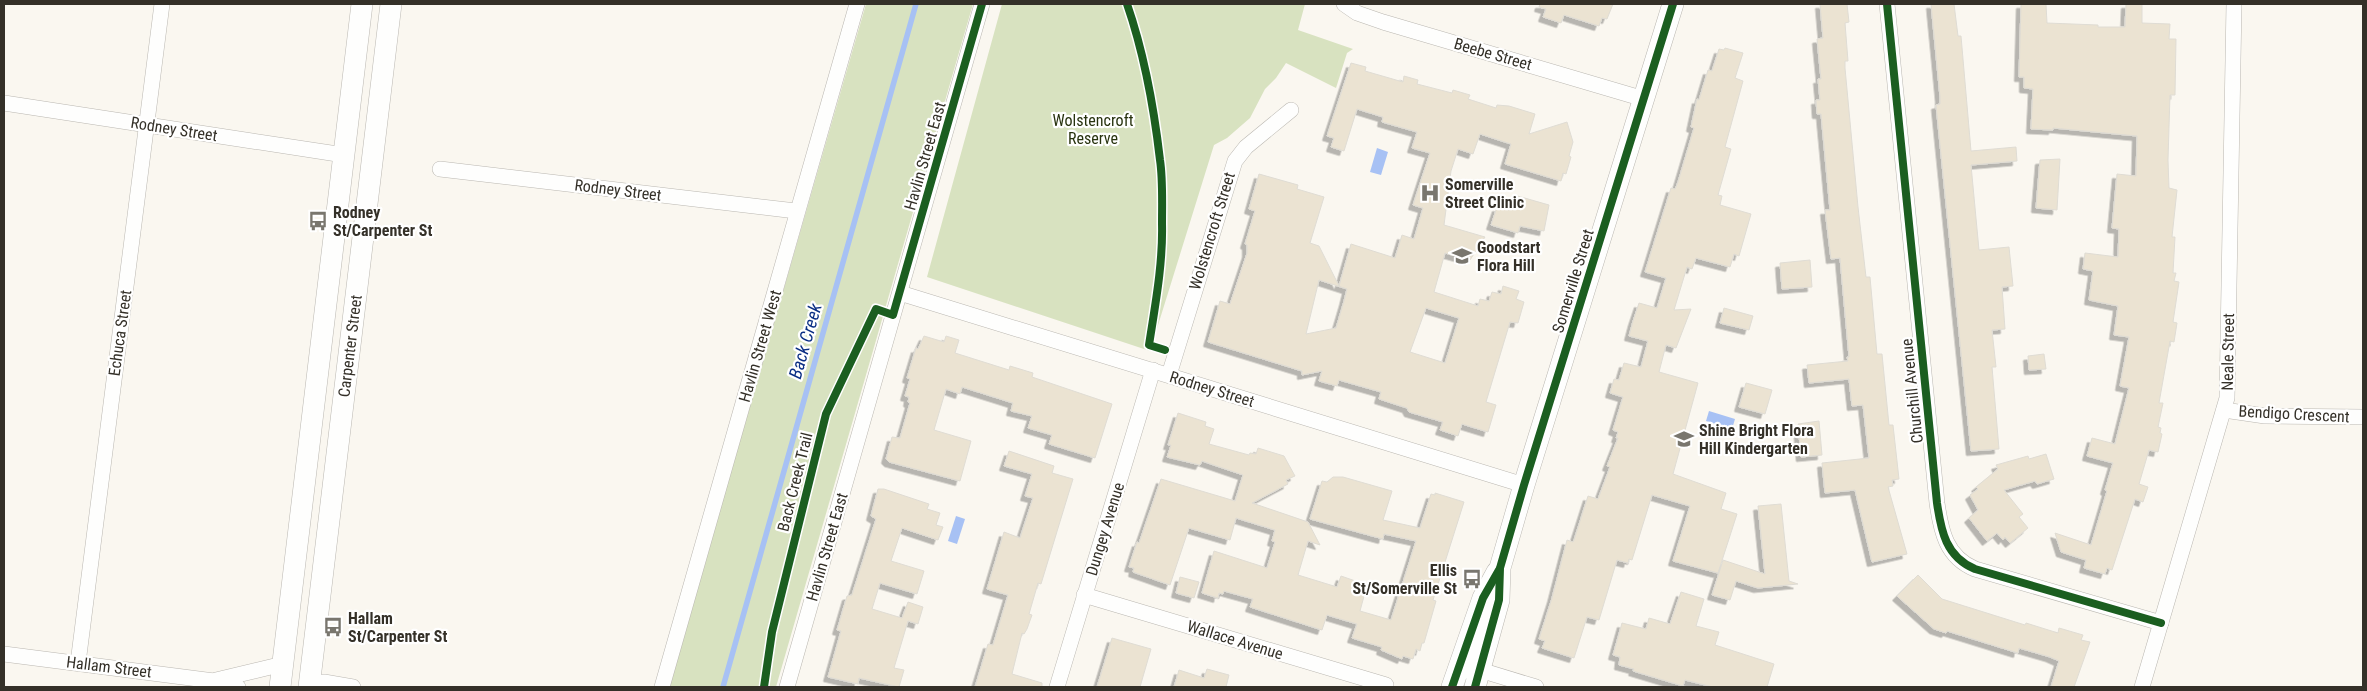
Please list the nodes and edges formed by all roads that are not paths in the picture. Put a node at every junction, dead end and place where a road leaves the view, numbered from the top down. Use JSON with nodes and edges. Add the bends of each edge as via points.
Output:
{"nodes":[{"id":1,"x":162,"y":4,"type":"edge"},
{"id":2,"x":362,"y":4,"type":"edge"},
{"id":3,"x":391,"y":4,"type":"edge"},
{"id":4,"x":857,"y":4,"type":"edge"},
{"id":5,"x":982,"y":4,"type":"edge"},
{"id":6,"x":1344,"y":4,"type":"edge"},
{"id":7,"x":1673,"y":4,"type":"edge"},
{"id":8,"x":1887,"y":4,"type":"edge"},
{"id":9,"x":2234,"y":4,"type":"edge"},
{"id":10,"x":1644,"y":99,"type":"junction"},
{"id":11,"x":4,"y":103,"type":"edge"},
{"id":12,"x":1291,"y":110,"type":"dead end"},
{"id":13,"x":147,"y":125,"type":"junction"},
{"id":14,"x":344,"y":155,"type":"junction"},
{"id":15,"x":373,"y":159,"type":"junction"},
{"id":16,"x":440,"y":169,"type":"dead end"},
{"id":17,"x":796,"y":211,"type":"junction"},
{"id":18,"x":900,"y":293,"type":"junction"},
{"id":19,"x":1153,"y":370,"type":"junction"},
{"id":20,"x":1169,"y":375,"type":"junction"},
{"id":21,"x":2224,"y":410,"type":"junction"},
{"id":22,"x":2363,"y":417,"type":"edge"},
{"id":23,"x":1524,"y":485,"type":"junction"},
{"id":24,"x":1500,"y":568,"type":"junction"},
{"id":25,"x":1084,"y":595,"type":"junction"},
{"id":26,"x":2161,"y":623,"type":"junction"},
{"id":27,"x":4,"y":654,"type":"edge"},
{"id":28,"x":78,"y":663,"type":"junction"},
{"id":29,"x":283,"y":664,"type":"junction"},
{"id":30,"x":1454,"y":680,"type":"edge"},
{"id":31,"x":214,"y":681,"type":"junction"},
{"id":32,"x":1476,"y":682,"type":"edge"},
{"id":33,"x":1386,"y":685,"type":"dead end"},
{"id":34,"x":305,"y":686,"type":"edge"},
{"id":35,"x":238,"y":687,"type":"edge"},
{"id":36,"x":280,"y":687,"type":"edge"},
{"id":37,"x":354,"y":687,"type":"edge"},
{"id":38,"x":662,"y":687,"type":"edge"},
{"id":39,"x":787,"y":687,"type":"edge"},
{"id":40,"x":1057,"y":687,"type":"edge"},
{"id":41,"x":1536,"y":687,"type":"edge"},
{"id":42,"x":2142,"y":687,"type":"edge"}],
"edges":[{"from":1,"to":13,"type":"street","name":"Echuca Street"},
{"from":2,"to":14,"type":"street","name":"Carpenter Street"},
{"from":3,"to":15,"type":"street","name":"Carpenter Street"},
{"from":4,"to":17,"type":"street","name":"Havlin Street West"},
{"from":5,"to":18,"type":"street","name":"Havlin Street East"},
{"from":6,"to":10,"type":"street","name":"Beebe Street","via":[[1357,13],[1383,22]]},
{"from":7,"to":10,"type":"street","name":"Somerville Street"},
{"from":8,"to":26,"type":"street","name":"Churchill Avenue","via":[[1937,503],[1945,540],[1956,557],[1975,569]]},
{"from":9,"to":21,"type":"street","name":"Neale Street","via":[[2228,358]]},
{"from":10,"to":23,"type":"street","name":"Somerville Street"},
{"from":11,"to":13,"type":"street","name":"Rodney Street"},
{"from":12,"to":20,"type":"street","name":"Wolstencroft Street","via":[[1246,147],[1235,161]]},
{"from":13,"to":14,"type":"street","name":"Rodney Street"},
{"from":13,"to":28,"type":"street","name":"Echuca Street"},
{"from":14,"to":15,"type":"street"},
{"from":14,"to":29,"type":"street","name":"Carpenter Street"},
{"from":15,"to":34,"type":"street","name":"Carpenter Street"},
{"from":16,"to":17,"type":"street","name":"Rodney Street"},
{"from":17,"to":38,"type":"street","name":"Havlin Street West"},
{"from":18,"to":19,"type":"street","name":"Rodney Street"},
{"from":18,"to":39,"type":"street","name":"Havlin Street East"},
{"from":19,"to":20,"type":"street","name":"Rodney Street"},
{"from":19,"to":25,"type":"street","name":"Dungey Avenue"},
{"from":20,"to":23,"type":"street","name":"Rodney Street"},
{"from":21,"to":22,"type":"street","name":"Bendigo Crescent","via":[[2265,416]]},
{"from":21,"to":26,"type":"street","name":"Neale Street"},
{"from":23,"to":24,"type":"street","name":"Somerville Street"},
{"from":24,"to":30,"type":"street","name":"Somerville Street","via":[[1483,598]]},
{"from":24,"to":32,"type":"street","name":"Somerville Street","via":[[1499,600]]},
{"from":25,"to":33,"type":"street","name":"Wallace Avenue"},
{"from":25,"to":40,"type":"street","name":"Dungey Avenue"},
{"from":26,"to":42,"type":"street","name":"Neale Street"},
{"from":27,"to":28,"type":"street","name":"Hallam Street"},
{"from":28,"to":31,"type":"street","name":"Hallam Street"},
{"from":29,"to":31,"type":"street","name":"Hallam Street"},
{"from":29,"to":36,"type":"street","name":"Carpenter Street"},
{"from":30,"to":32,"type":"street"},
{"from":31,"to":35,"type":"street","name":"Hallam Street"},
{"from":32,"to":41,"type":"street"},
{"from":34,"to":37,"type":"street","via":[[324,682]]}]}
